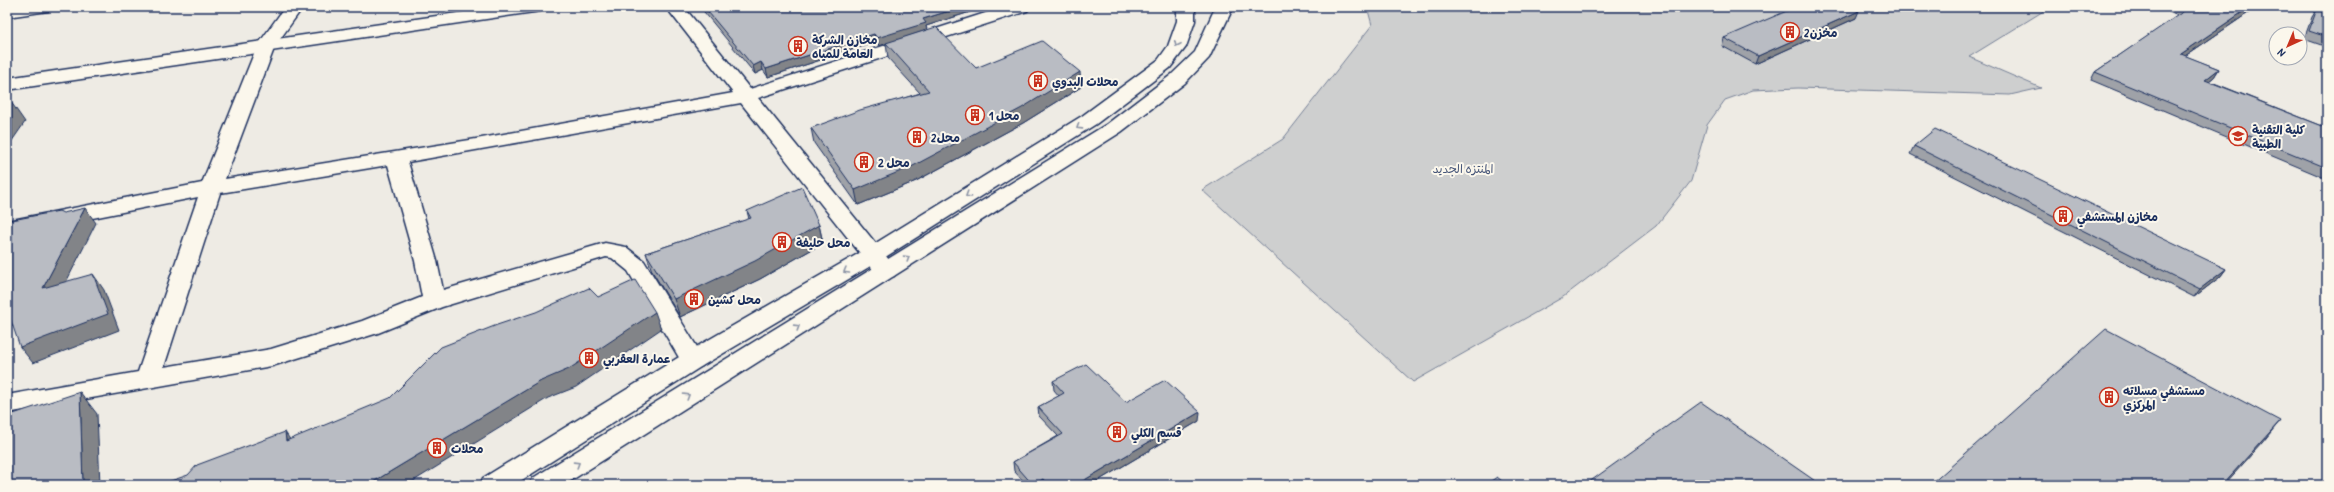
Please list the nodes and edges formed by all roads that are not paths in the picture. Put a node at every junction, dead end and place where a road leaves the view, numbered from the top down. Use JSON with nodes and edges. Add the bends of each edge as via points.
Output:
{"nodes":[{"id":1,"x":42,"y":7,"type":"edge"},
{"id":2,"x":294,"y":7,"type":"edge"},
{"id":3,"x":465,"y":7,"type":"edge"},
{"id":4,"x":534,"y":7,"type":"edge"},
{"id":5,"x":675,"y":7,"type":"edge"},
{"id":6,"x":1021,"y":7,"type":"edge"},
{"id":7,"x":1186,"y":7,"type":"edge"},
{"id":8,"x":1222,"y":7,"type":"edge"},
{"id":9,"x":7,"y":12,"type":"edge"},
{"id":10,"x":270,"y":40,"type":"junction"},
{"id":11,"x":7,"y":72,"type":"edge"},
{"id":12,"x":7,"y":84,"type":"edge"},
{"id":13,"x":746,"y":96,"type":"junction"},
{"id":14,"x":396,"y":157,"type":"junction"},
{"id":15,"x":1027,"y":170,"type":"junction"},
{"id":16,"x":212,"y":188,"type":"junction"},
{"id":17,"x":7,"y":228,"type":"edge"},
{"id":18,"x":878,"y":264,"type":"junction"},
{"id":19,"x":434,"y":302,"type":"junction"},
{"id":20,"x":693,"y":360,"type":"junction"},
{"id":21,"x":148,"y":380,"type":"junction"},
{"id":22,"x":7,"y":404,"type":"edge"},
{"id":23,"x":493,"y":485,"type":"edge"},
{"id":24,"x":543,"y":485,"type":"edge"}],
"edges":[{"from":1,"to":9,"type":"main road"},
{"from":2,"to":10,"type":"main road"},
{"from":3,"to":10,"type":"main road"},
{"from":4,"to":10,"type":"main road"},
{"from":5,"to":13,"type":"main road"},
{"from":6,"to":13,"type":"main road"},
{"from":7,"to":15,"type":"main road","one_way":true,"via":[[1186,21],[1177,47],[1164,64]]},
{"from":8,"to":15,"type":"main road","via":[[1221,15],[1203,54],[1178,79],[1114,128]]},
{"from":10,"to":11,"type":"main road"},
{"from":10,"to":12,"type":"main road"},
{"from":10,"to":16,"type":"main road"},
{"from":13,"to":14,"type":"main road"},
{"from":13,"to":18,"type":"main road"},
{"from":14,"to":16,"type":"main road"},
{"from":14,"to":19,"type":"main road","via":[[426,261]]},
{"from":15,"to":18,"type":"main road"},
{"from":16,"to":17,"type":"main road"},
{"from":16,"to":21,"type":"main road"},
{"from":18,"to":20,"type":"main road","one_way":true},
{"from":24,"to":18,"type":"main road","one_way":true},
{"from":19,"to":20,"type":"main road","via":[[605,250],[618,252],[636,266]]},
{"from":19,"to":21,"type":"main road","via":[[370,327],[272,357]]},
{"from":20,"to":23,"type":"main road"},
{"from":21,"to":22,"type":"main road"}]}
